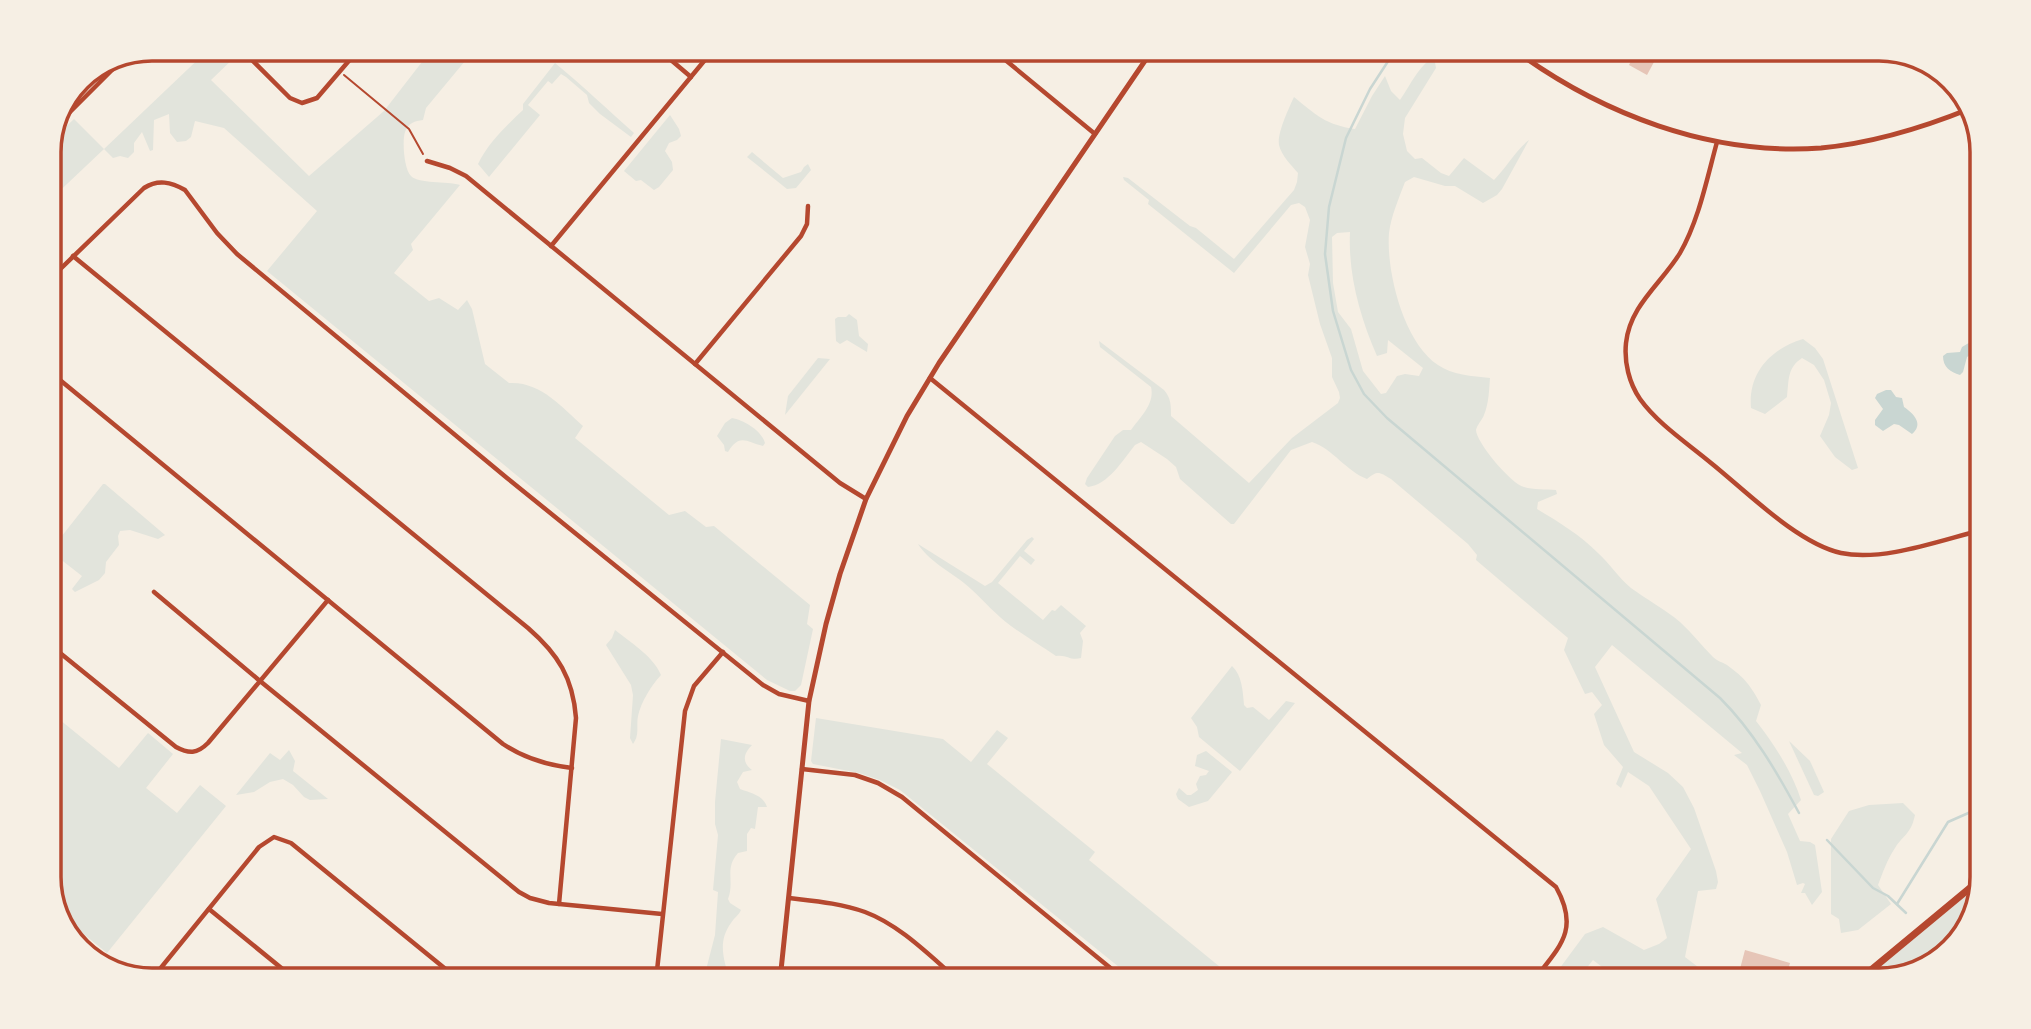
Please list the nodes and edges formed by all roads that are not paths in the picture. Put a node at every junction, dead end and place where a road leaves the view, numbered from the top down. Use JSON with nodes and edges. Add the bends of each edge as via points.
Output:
{"nodes":[{"id":1,"x":253,"y":61,"type":"edge"},
{"id":2,"x":349,"y":61,"type":"edge"},
{"id":3,"x":672,"y":61,"type":"edge"},
{"id":4,"x":704,"y":61,"type":"edge"},
{"id":5,"x":1007,"y":61,"type":"edge"},
{"id":6,"x":1145,"y":61,"type":"edge"},
{"id":7,"x":1530,"y":61,"type":"edge"},
{"id":8,"x":107,"y":73,"type":"edge"},
{"id":9,"x":691,"y":77,"type":"junction"},
{"id":10,"x":73,"y":108,"type":"edge"},
{"id":11,"x":1960,"y":112,"type":"edge"},
{"id":12,"x":1095,"y":134,"type":"junction"},
{"id":13,"x":1717,"y":142,"type":"junction"},
{"id":14,"x":427,"y":161,"type":"road end"},
{"id":15,"x":808,"y":206,"type":"dead end"},
{"id":16,"x":551,"y":246,"type":"junction"},
{"id":17,"x":73,"y":256,"type":"junction"},
{"id":18,"x":61,"y":268,"type":"edge"},
{"id":19,"x":695,"y":364,"type":"junction"},
{"id":20,"x":930,"y":377,"type":"junction"},
{"id":21,"x":61,"y":381,"type":"edge"},
{"id":22,"x":866,"y":499,"type":"junction"},
{"id":23,"x":1970,"y":533,"type":"edge"},
{"id":24,"x":154,"y":592,"type":"dead end"},
{"id":25,"x":328,"y":600,"type":"junction"},
{"id":26,"x":723,"y":652,"type":"junction"},
{"id":27,"x":61,"y":655,"type":"edge"},
{"id":28,"x":260,"y":681,"type":"junction"},
{"id":29,"x":809,"y":701,"type":"junction"},
{"id":30,"x":572,"y":768,"type":"junction"},
{"id":31,"x":802,"y":769,"type":"junction"},
{"id":32,"x":1969,"y":889,"type":"edge"},
{"id":33,"x":789,"y":898,"type":"junction"},
{"id":34,"x":559,"y":904,"type":"junction"},
{"id":35,"x":209,"y":909,"type":"junction"},
{"id":36,"x":662,"y":914,"type":"junction"},
{"id":37,"x":160,"y":968,"type":"edge"},
{"id":38,"x":281,"y":968,"type":"edge"},
{"id":39,"x":444,"y":968,"type":"edge"},
{"id":40,"x":657,"y":968,"type":"edge"},
{"id":41,"x":781,"y":968,"type":"edge"},
{"id":42,"x":944,"y":968,"type":"edge"},
{"id":43,"x":1110,"y":968,"type":"edge"},
{"id":44,"x":1543,"y":968,"type":"edge"},
{"id":45,"x":1873,"y":968,"type":"edge"}],
"edges":[{"from":1,"to":2,"type":"street","via":[[290,98],[302,103],[317,97]]},
{"from":3,"to":9,"type":"street"},
{"from":4,"to":9,"type":"street"},
{"from":5,"to":12,"type":"street"},
{"from":6,"to":12,"type":"street"},
{"from":7,"to":13,"type":"street","via":[[1603,104]]},
{"from":8,"to":10,"type":"street"},
{"from":9,"to":16,"type":"street"},
{"from":11,"to":13,"type":"street","via":[[1913,130],[1844,145],[1782,148]]},
{"from":12,"to":20,"type":"street"},
{"from":13,"to":23,"type":"street","via":[[1685,243],[1643,301],[1629,329],[1626,364],[1640,398],[1668,428],[1774,515],[1832,550],[1882,554]]},
{"from":14,"to":16,"type":"street","via":[[466,176]]},
{"from":15,"to":19,"type":"street","via":[[801,236]]},
{"from":16,"to":19,"type":"street"},
{"from":17,"to":18,"type":"street"},
{"from":17,"to":26,"type":"street","via":[[150,184],[164,182],[185,190],[227,245],[262,276]]},
{"from":17,"to":30,"type":"street","via":[[549,647],[568,679],[575,706]]},
{"from":19,"to":22,"type":"street","via":[[840,483]]},
{"from":20,"to":22,"type":"street"},
{"from":20,"to":44,"type":"street","via":[[1556,887],[1568,921],[1560,944]]},
{"from":21,"to":25,"type":"street"},
{"from":22,"to":29,"type":"street","via":[[826,622]]},
{"from":24,"to":28,"type":"street"},
{"from":25,"to":28,"type":"street"},
{"from":25,"to":30,"type":"street","via":[[503,744],[527,758]]},
{"from":26,"to":29,"type":"street","via":[[772,691]]},
{"from":26,"to":36,"type":"street","via":[[694,685],[685,711]]},
{"from":27,"to":28,"type":"street","via":[[176,747],[190,753],[208,743]]},
{"from":28,"to":34,"type":"street","via":[[519,892]]},
{"from":29,"to":31,"type":"street"},
{"from":30,"to":34,"type":"street"},
{"from":31,"to":33,"type":"street"},
{"from":31,"to":43,"type":"street","via":[[855,775],[902,797]]},
{"from":32,"to":45,"type":"highway"},
{"from":33,"to":41,"type":"street"},
{"from":33,"to":42,"type":"street","via":[[836,904],[878,918]]},
{"from":34,"to":36,"type":"street"},
{"from":35,"to":37,"type":"street"},
{"from":35,"to":38,"type":"street"},
{"from":35,"to":39,"type":"street","via":[[259,847],[274,836],[291,843]]},
{"from":36,"to":40,"type":"street"}]}
